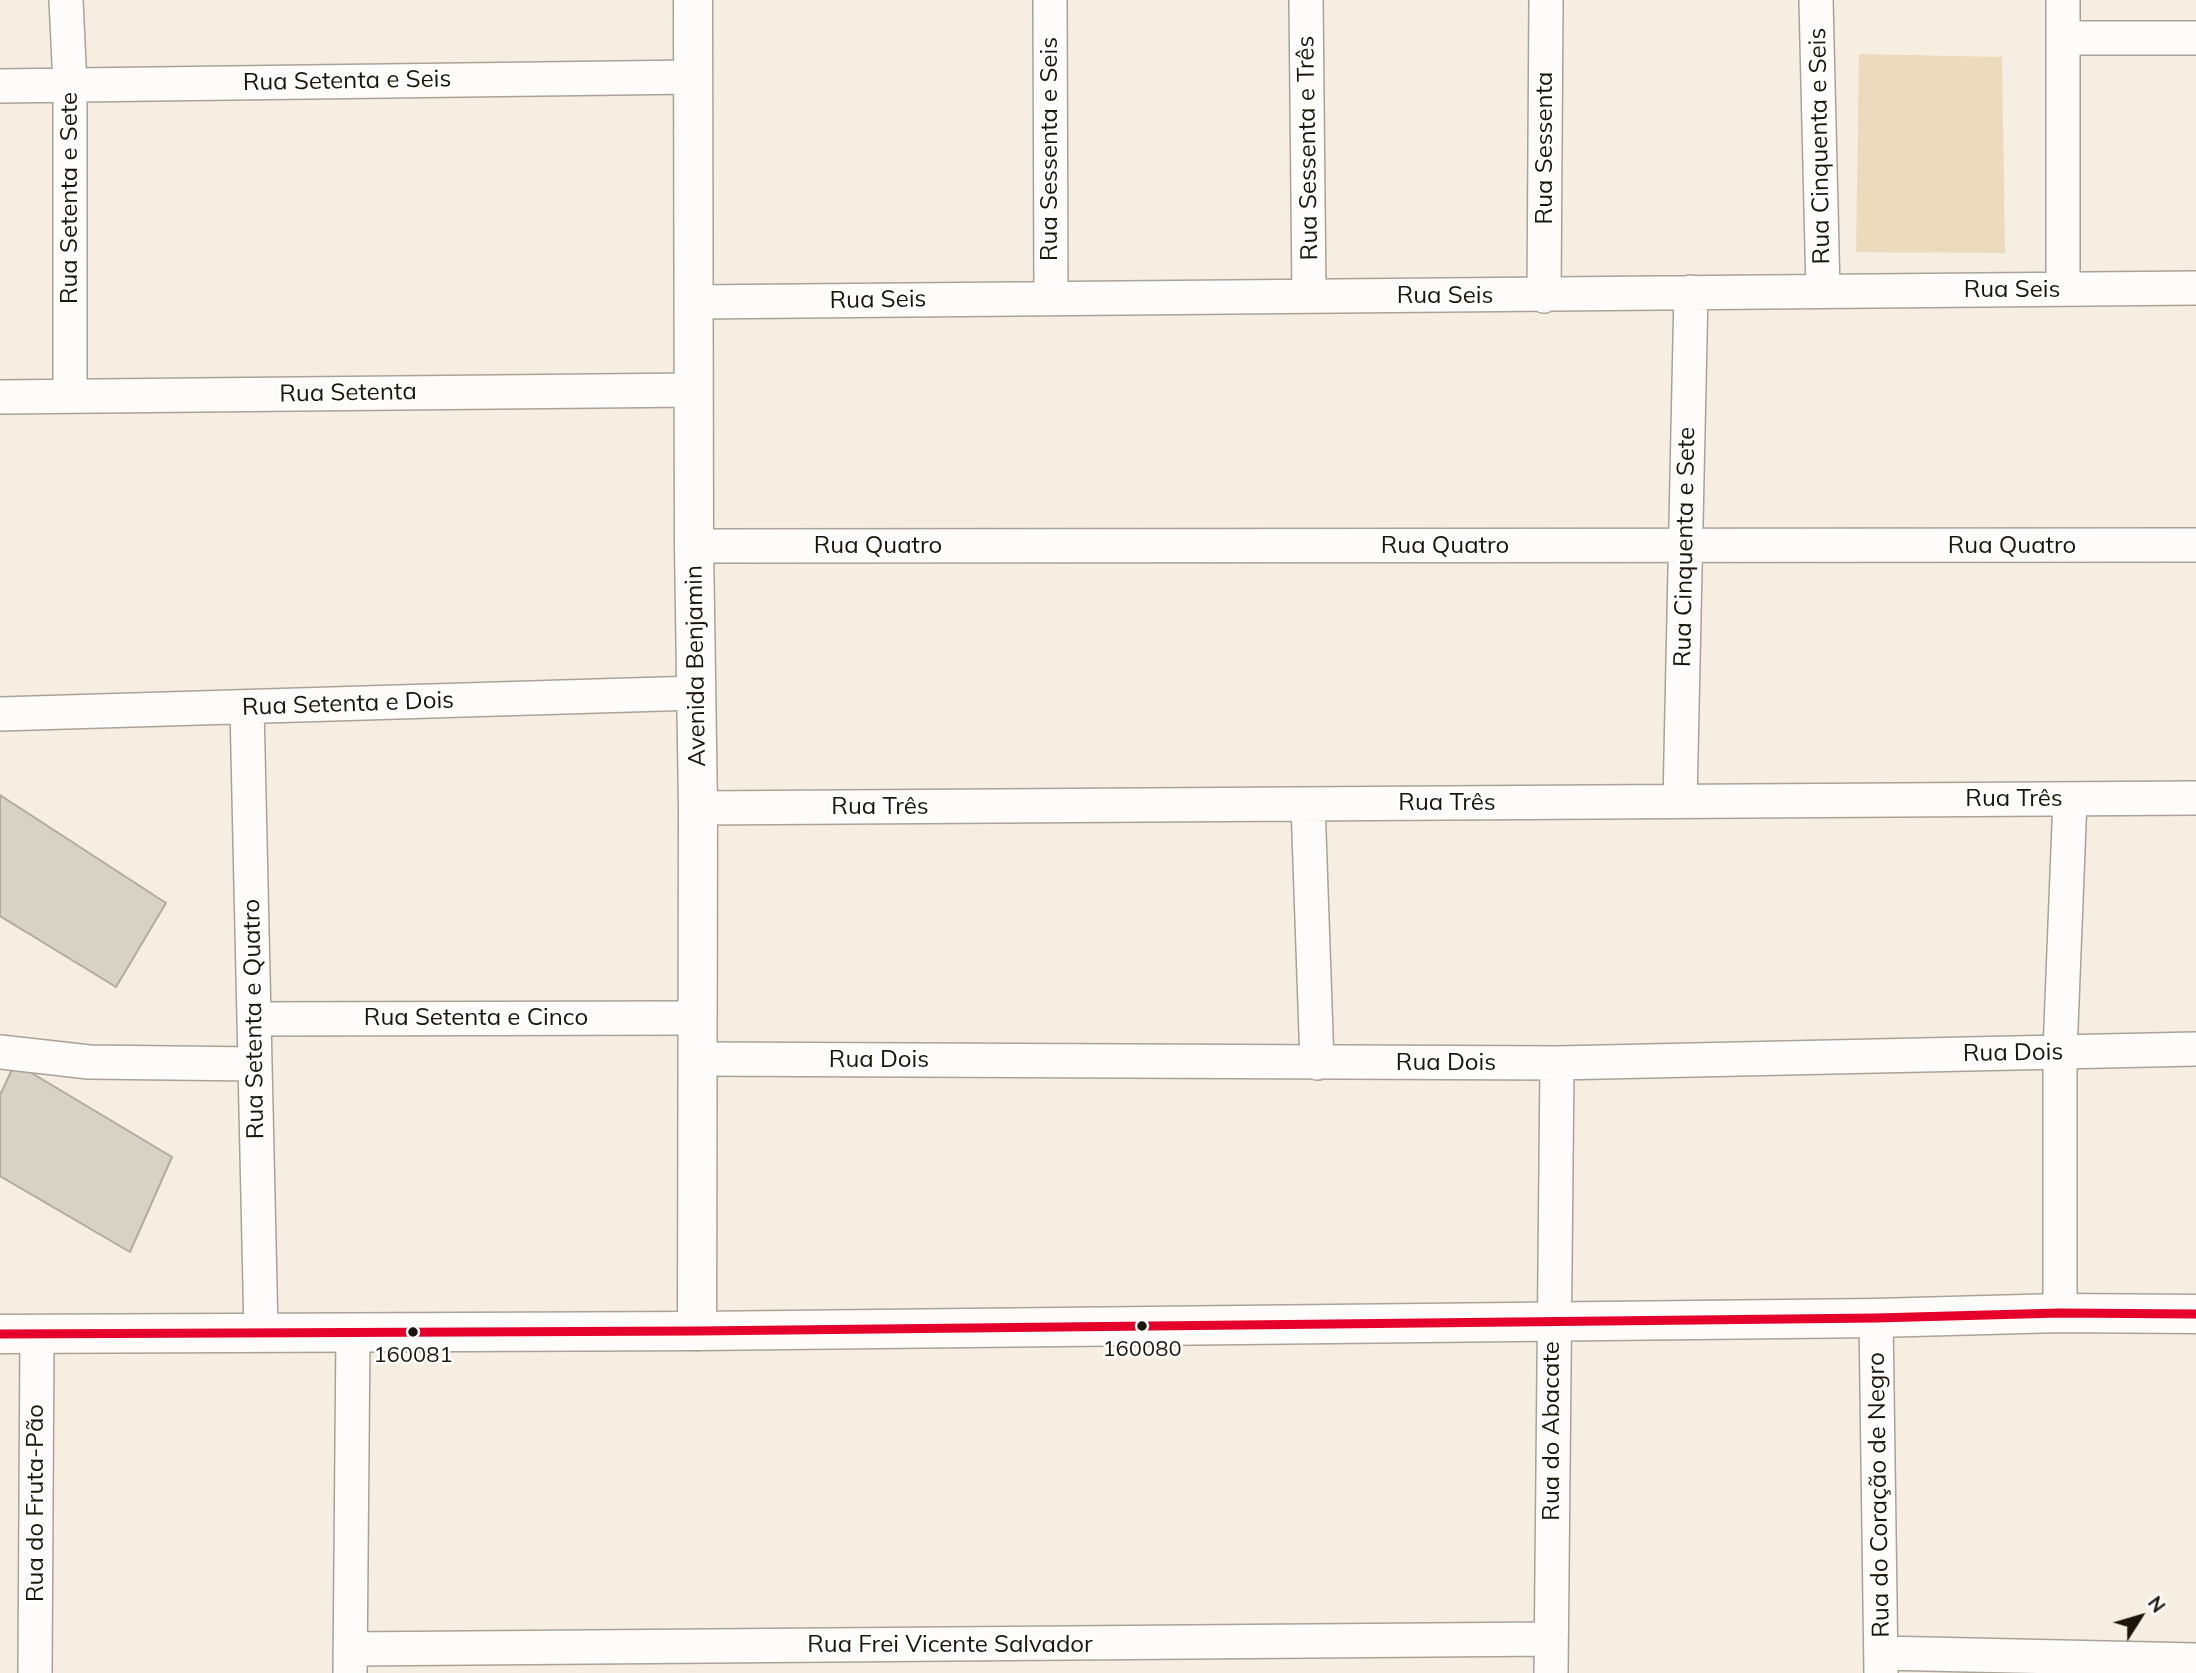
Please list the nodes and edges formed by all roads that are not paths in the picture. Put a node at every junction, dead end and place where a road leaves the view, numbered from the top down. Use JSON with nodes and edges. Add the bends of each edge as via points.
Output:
{"nodes":[{"id":1,"x":66,"y":0,"type":"edge"},
{"id":2,"x":693,"y":0,"type":"edge"},
{"id":3,"x":1050,"y":0,"type":"edge"},
{"id":4,"x":1306,"y":0,"type":"edge"},
{"id":5,"x":1546,"y":0,"type":"edge"},
{"id":6,"x":1816,"y":0,"type":"edge"},
{"id":7,"x":2063,"y":0,"type":"edge"},
{"id":8,"x":2063,"y":38,"type":"junction"},
{"id":9,"x":2196,"y":38,"type":"edge"},
{"id":10,"x":694,"y":77,"type":"junction"},
{"id":11,"x":69,"y":85,"type":"junction"},
{"id":12,"x":0,"y":86,"type":"edge"},
{"id":13,"x":2196,"y":288,"type":"edge"},
{"id":14,"x":2063,"y":289,"type":"junction"},
{"id":15,"x":1823,"y":291,"type":"junction"},
{"id":16,"x":1691,"y":292,"type":"junction"},
{"id":17,"x":1309,"y":296,"type":"junction"},
{"id":18,"x":1544,"y":296,"type":"junction"},
{"id":19,"x":1051,"y":298,"type":"junction"},
{"id":20,"x":694,"y":302,"type":"junction"},
{"id":21,"x":695,"y":390,"type":"junction"},
{"id":22,"x":71,"y":396,"type":"junction"},
{"id":23,"x":0,"y":397,"type":"edge"},
{"id":24,"x":694,"y":545,"type":"junction"},
{"id":25,"x":1684,"y":545,"type":"junction"},
{"id":26,"x":2196,"y":545,"type":"edge"},
{"id":27,"x":696,"y":693,"type":"junction"},
{"id":28,"x":247,"y":707,"type":"junction"},
{"id":29,"x":0,"y":714,"type":"edge"},
{"id":30,"x":2196,"y":797,"type":"edge"},
{"id":31,"x":2070,"y":799,"type":"junction"},
{"id":32,"x":1680,"y":801,"type":"junction"},
{"id":33,"x":1308,"y":804,"type":"junction"},
{"id":34,"x":698,"y":808,"type":"junction"},
{"id":35,"x":697,"y":1018,"type":"junction"},
{"id":36,"x":254,"y":1019,"type":"junction"},
{"id":37,"x":2196,"y":1049,"type":"edge"},
{"id":38,"x":0,"y":1052,"type":"edge"},
{"id":39,"x":2060,"y":1052,"type":"junction"},
{"id":40,"x":696,"y":1059,"type":"junction"},
{"id":41,"x":1317,"y":1063,"type":"junction"},
{"id":42,"x":1557,"y":1063,"type":"junction"},
{"id":43,"x":255,"y":1064,"type":"junction"},
{"id":44,"x":2060,"y":1313,"type":"junction"},
{"id":45,"x":2196,"y":1314,"type":"edge"},
{"id":46,"x":1876,"y":1318,"type":"junction"},
{"id":47,"x":1553,"y":1322,"type":"junction"},
{"id":48,"x":697,"y":1331,"type":"junction"},
{"id":49,"x":261,"y":1332,"type":"junction"},
{"id":50,"x":18,"y":1333,"type":"edge"},
{"id":51,"x":353,"y":1333,"type":"junction"},
{"id":52,"x":1551,"y":1639,"type":"junction"},
{"id":53,"x":2196,"y":1660,"type":"edge"},
{"id":54,"x":350,"y":1661,"type":"edge"},
{"id":55,"x":1881,"y":1663,"type":"edge"},
{"id":56,"x":35,"y":1673,"type":"edge"},
{"id":57,"x":1551,"y":1673,"type":"edge"}],
"edges":[{"from":1,"to":11,"type":"street","name":"Rua Setenta e Sete"},
{"from":2,"to":10,"type":"main road","name":"Avenida Benjamin"},
{"from":3,"to":19,"type":"street","name":"Rua Sessenta e Seis"},
{"from":4,"to":17,"type":"street","name":"Rua Sessenta e Três"},
{"from":5,"to":18,"type":"street","name":"Rua Sessenta"},
{"from":6,"to":15,"type":"street","name":"Rua Cinquenta e Seis"},
{"from":7,"to":8,"type":"street"},
{"from":8,"to":9,"type":"street"},
{"from":8,"to":14,"type":"street"},
{"from":10,"to":11,"type":"street","name":"Rua Setenta e Seis"},
{"from":10,"to":20,"type":"main road","name":"Avenida Benjamin"},
{"from":11,"to":12,"type":"street","name":"Rua Setenta e Seis"},
{"from":11,"to":22,"type":"street","name":"Rua Setenta e Sete"},
{"from":13,"to":14,"type":"street","name":"Rua Seis"},
{"from":14,"to":15,"type":"street","name":"Rua Seis"},
{"from":15,"to":16,"type":"street","name":"Rua Seis"},
{"from":16,"to":18,"type":"street","name":"Rua Seis"},
{"from":16,"to":25,"type":"street","name":"Rua Cinquenta e Sete"},
{"from":17,"to":18,"type":"street","name":"Rua Seis"},
{"from":17,"to":19,"type":"street","name":"Rua Seis"},
{"from":19,"to":20,"type":"street","name":"Rua Seis"},
{"from":20,"to":21,"type":"main road","name":"Avenida Benjamin"},
{"from":21,"to":22,"type":"street","name":"Rua Setenta"},
{"from":21,"to":24,"type":"main road","name":"Avenida Benjamin"},
{"from":22,"to":23,"type":"street","name":"Rua Setenta"},
{"from":24,"to":25,"type":"street","name":"Rua Quatro"},
{"from":24,"to":27,"type":"main road","name":"Avenida Benjamin"},
{"from":25,"to":26,"type":"street","name":"Rua Quatro"},
{"from":25,"to":32,"type":"street","name":"Rua Cinquenta e Sete"},
{"from":27,"to":28,"type":"street","name":"Rua Setenta e Dois"},
{"from":27,"to":34,"type":"main road","name":"Avenida Benjamin"},
{"from":28,"to":29,"type":"street","name":"Rua Setenta e Dois"},
{"from":28,"to":36,"type":"street","name":"Rua Setenta e Quatro"},
{"from":30,"to":31,"type":"street","name":"Rua Três"},
{"from":31,"to":32,"type":"street","name":"Rua Três"},
{"from":31,"to":39,"type":"street"},
{"from":32,"to":33,"type":"street","name":"Rua Três"},
{"from":33,"to":34,"type":"street","name":"Rua Três"},
{"from":33,"to":41,"type":"street"},
{"from":34,"to":35,"type":"main road","name":"Avenida Benjamin"},
{"from":35,"to":36,"type":"street","name":"Rua Setenta e Cinco"},
{"from":35,"to":40,"type":"main road","name":"Avenida Benjamin"},
{"from":36,"to":43,"type":"street","name":"Rua Setenta e Quatro"},
{"from":37,"to":39,"type":"street","name":"Rua Dois"},
{"from":38,"to":43,"type":"street","via":[[89,1062]]},
{"from":39,"to":42,"type":"street","name":"Rua Dois"},
{"from":39,"to":44,"type":"street"},
{"from":40,"to":41,"type":"street","name":"Rua Dois"},
{"from":40,"to":48,"type":"main road","name":"Avenida Benjamin"},
{"from":41,"to":42,"type":"street","name":"Rua Dois"},
{"from":42,"to":47,"type":"street","name":"Rua do Abacate"},
{"from":43,"to":49,"type":"street","name":"Rua Setenta e Quatro"},
{"from":44,"to":45,"type":"main road"},
{"from":44,"to":46,"type":"main road"},
{"from":46,"to":47,"type":"main road"},
{"from":46,"to":55,"type":"street","name":"Rua do Coração de Negro"},
{"from":47,"to":48,"type":"main road"},
{"from":47,"to":52,"type":"street","name":"Rua do Abacate"},
{"from":48,"to":51,"type":"main road"},
{"from":49,"to":50,"type":"main road"},
{"from":49,"to":51,"type":"main road"},
{"from":50,"to":56,"type":"street","name":"Rua do Fruta-Pão"},
{"from":51,"to":54,"type":"street"},
{"from":52,"to":54,"type":"street","name":"Rua Frei Vicente Salvador"},
{"from":52,"to":57,"type":"street","name":"Rua do Abacate"},
{"from":53,"to":55,"type":"street"}]}
